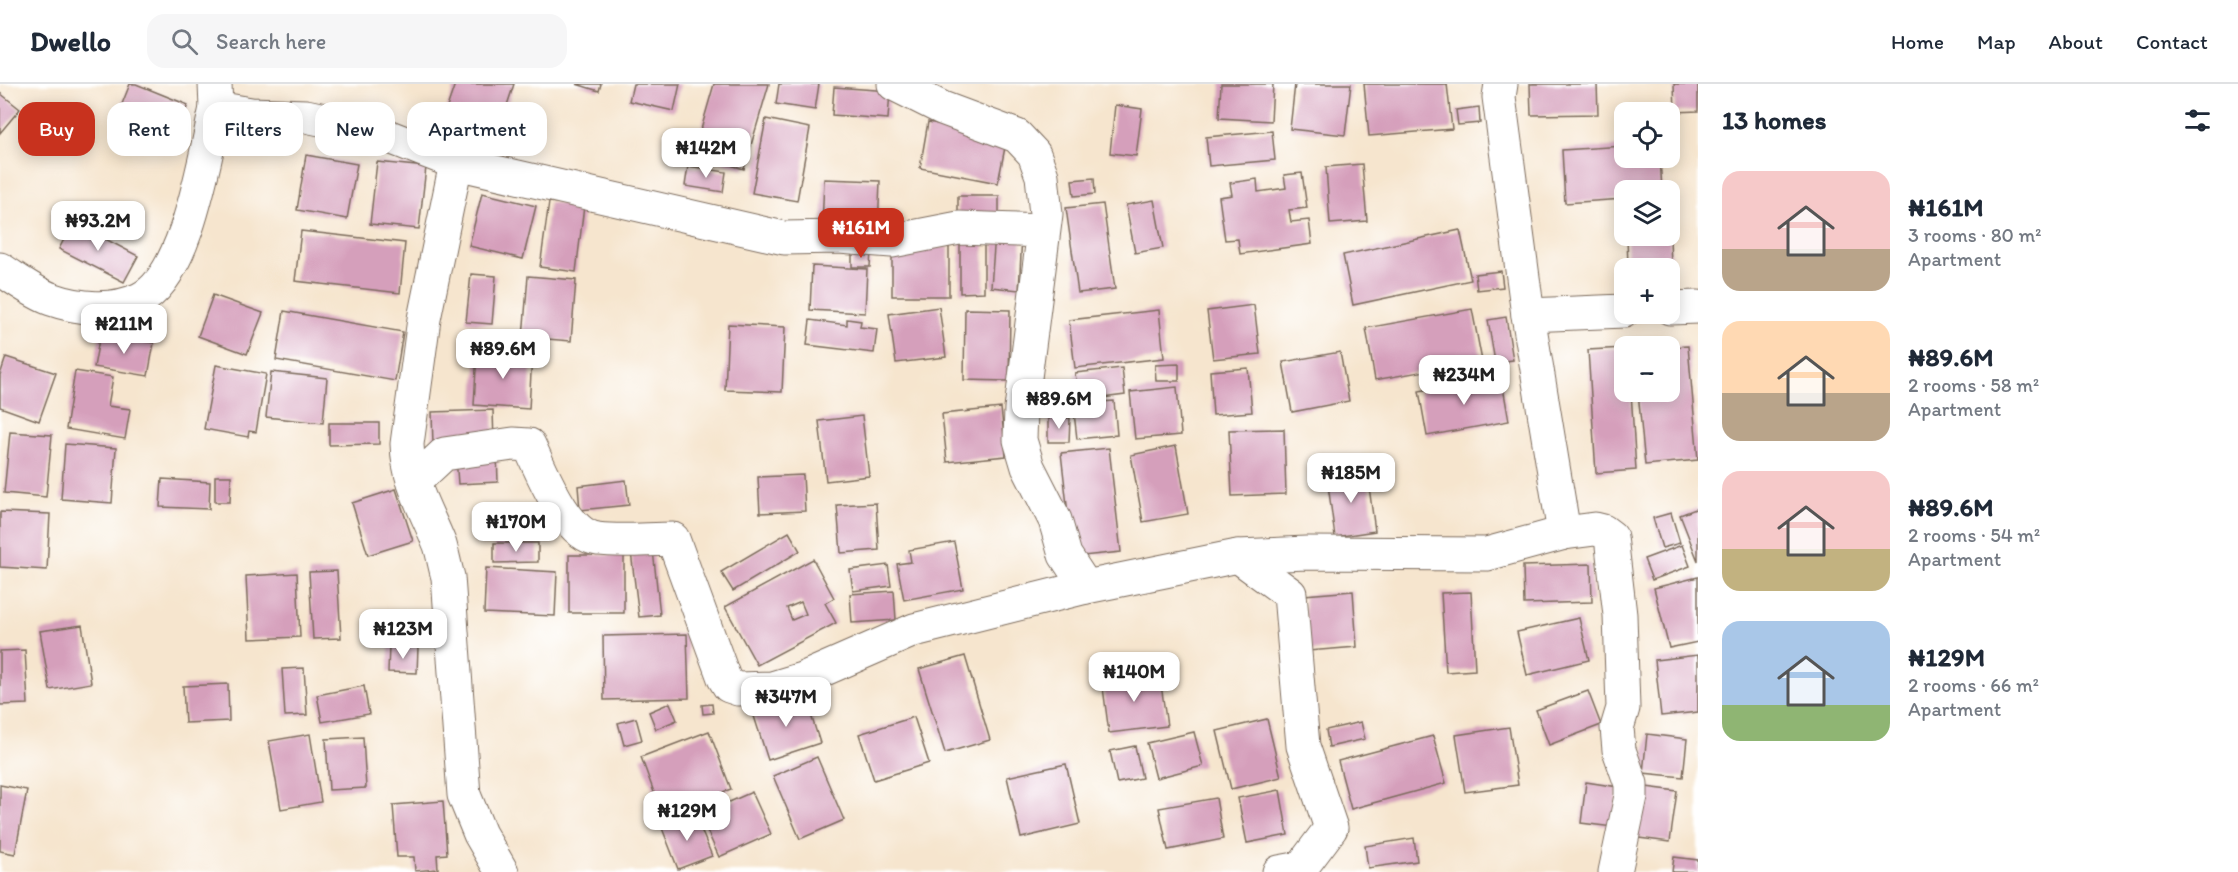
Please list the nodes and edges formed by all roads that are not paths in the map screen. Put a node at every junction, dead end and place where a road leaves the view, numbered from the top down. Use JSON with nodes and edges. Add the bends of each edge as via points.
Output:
{"nodes":[{"id":1,"x":894,"y":84,"type":"edge"},
{"id":2,"x":1501,"y":84,"type":"edge"},
{"id":3,"x":215,"y":96,"type":"edge"},
{"id":4,"x":456,"y":163,"type":"junction"},
{"id":5,"x":1043,"y":231,"type":"junction"},
{"id":6,"x":0,"y":269,"type":"edge"},
{"id":7,"x":1698,"y":307,"type":"edge"},
{"id":8,"x":1680,"y":308,"type":"edge"},
{"id":9,"x":1614,"y":311,"type":"edge"},
{"id":10,"x":1527,"y":315,"type":"junction"},
{"id":11,"x":414,"y":482,"type":"junction"},
{"id":12,"x":1564,"y":533,"type":"junction"},
{"id":13,"x":1238,"y":556,"type":"junction"},
{"id":14,"x":1086,"y":587,"type":"junction"},
{"id":15,"x":502,"y":872,"type":"edge"},
{"id":16,"x":1279,"y":872,"type":"edge"},
{"id":17,"x":1615,"y":872,"type":"edge"}],
"edges":[{"from":1,"to":5,"type":"street","via":[[942,108],[1017,136],[1034,154],[1042,176],[1046,214]]},
{"from":2,"to":10,"type":"street","via":[[1499,97]]},
{"from":3,"to":4,"type":"street","via":[[251,114],[306,116],[372,130]]},
{"from":3,"to":6,"type":"street","via":[[192,215],[171,266],[155,289],[142,299],[119,306],[90,308],[50,299]]},
{"from":4,"to":5,"type":"street","via":[[784,238],[892,241],[959,228]]},
{"from":4,"to":11,"type":"street","via":[[424,319],[407,444]]},
{"from":5,"to":14,"type":"street","via":[[1020,440],[1028,467],[1055,520],[1065,555]]},
{"from":7,"to":8,"type":"street"},
{"from":9,"to":10,"type":"street"},
{"from":10,"to":12,"type":"street"},
{"from":11,"to":14,"type":"street","via":[[444,454],[529,445],[567,520],[582,534],[596,540],[673,539],[724,678],[729,686],[738,689],[772,688],[802,679],[914,630]]},
{"from":11,"to":15,"type":"street","via":[[448,577],[464,795]]},
{"from":12,"to":13,"type":"street","via":[[1487,554]]},
{"from":12,"to":17,"type":"street","via":[[1595,529],[1611,537],[1620,615],[1623,708],[1617,728],[1619,750],[1631,784]]},
{"from":13,"to":14,"type":"street"},
{"from":13,"to":16,"type":"street","via":[[1290,594],[1303,746],[1331,828],[1300,868]]}]}
